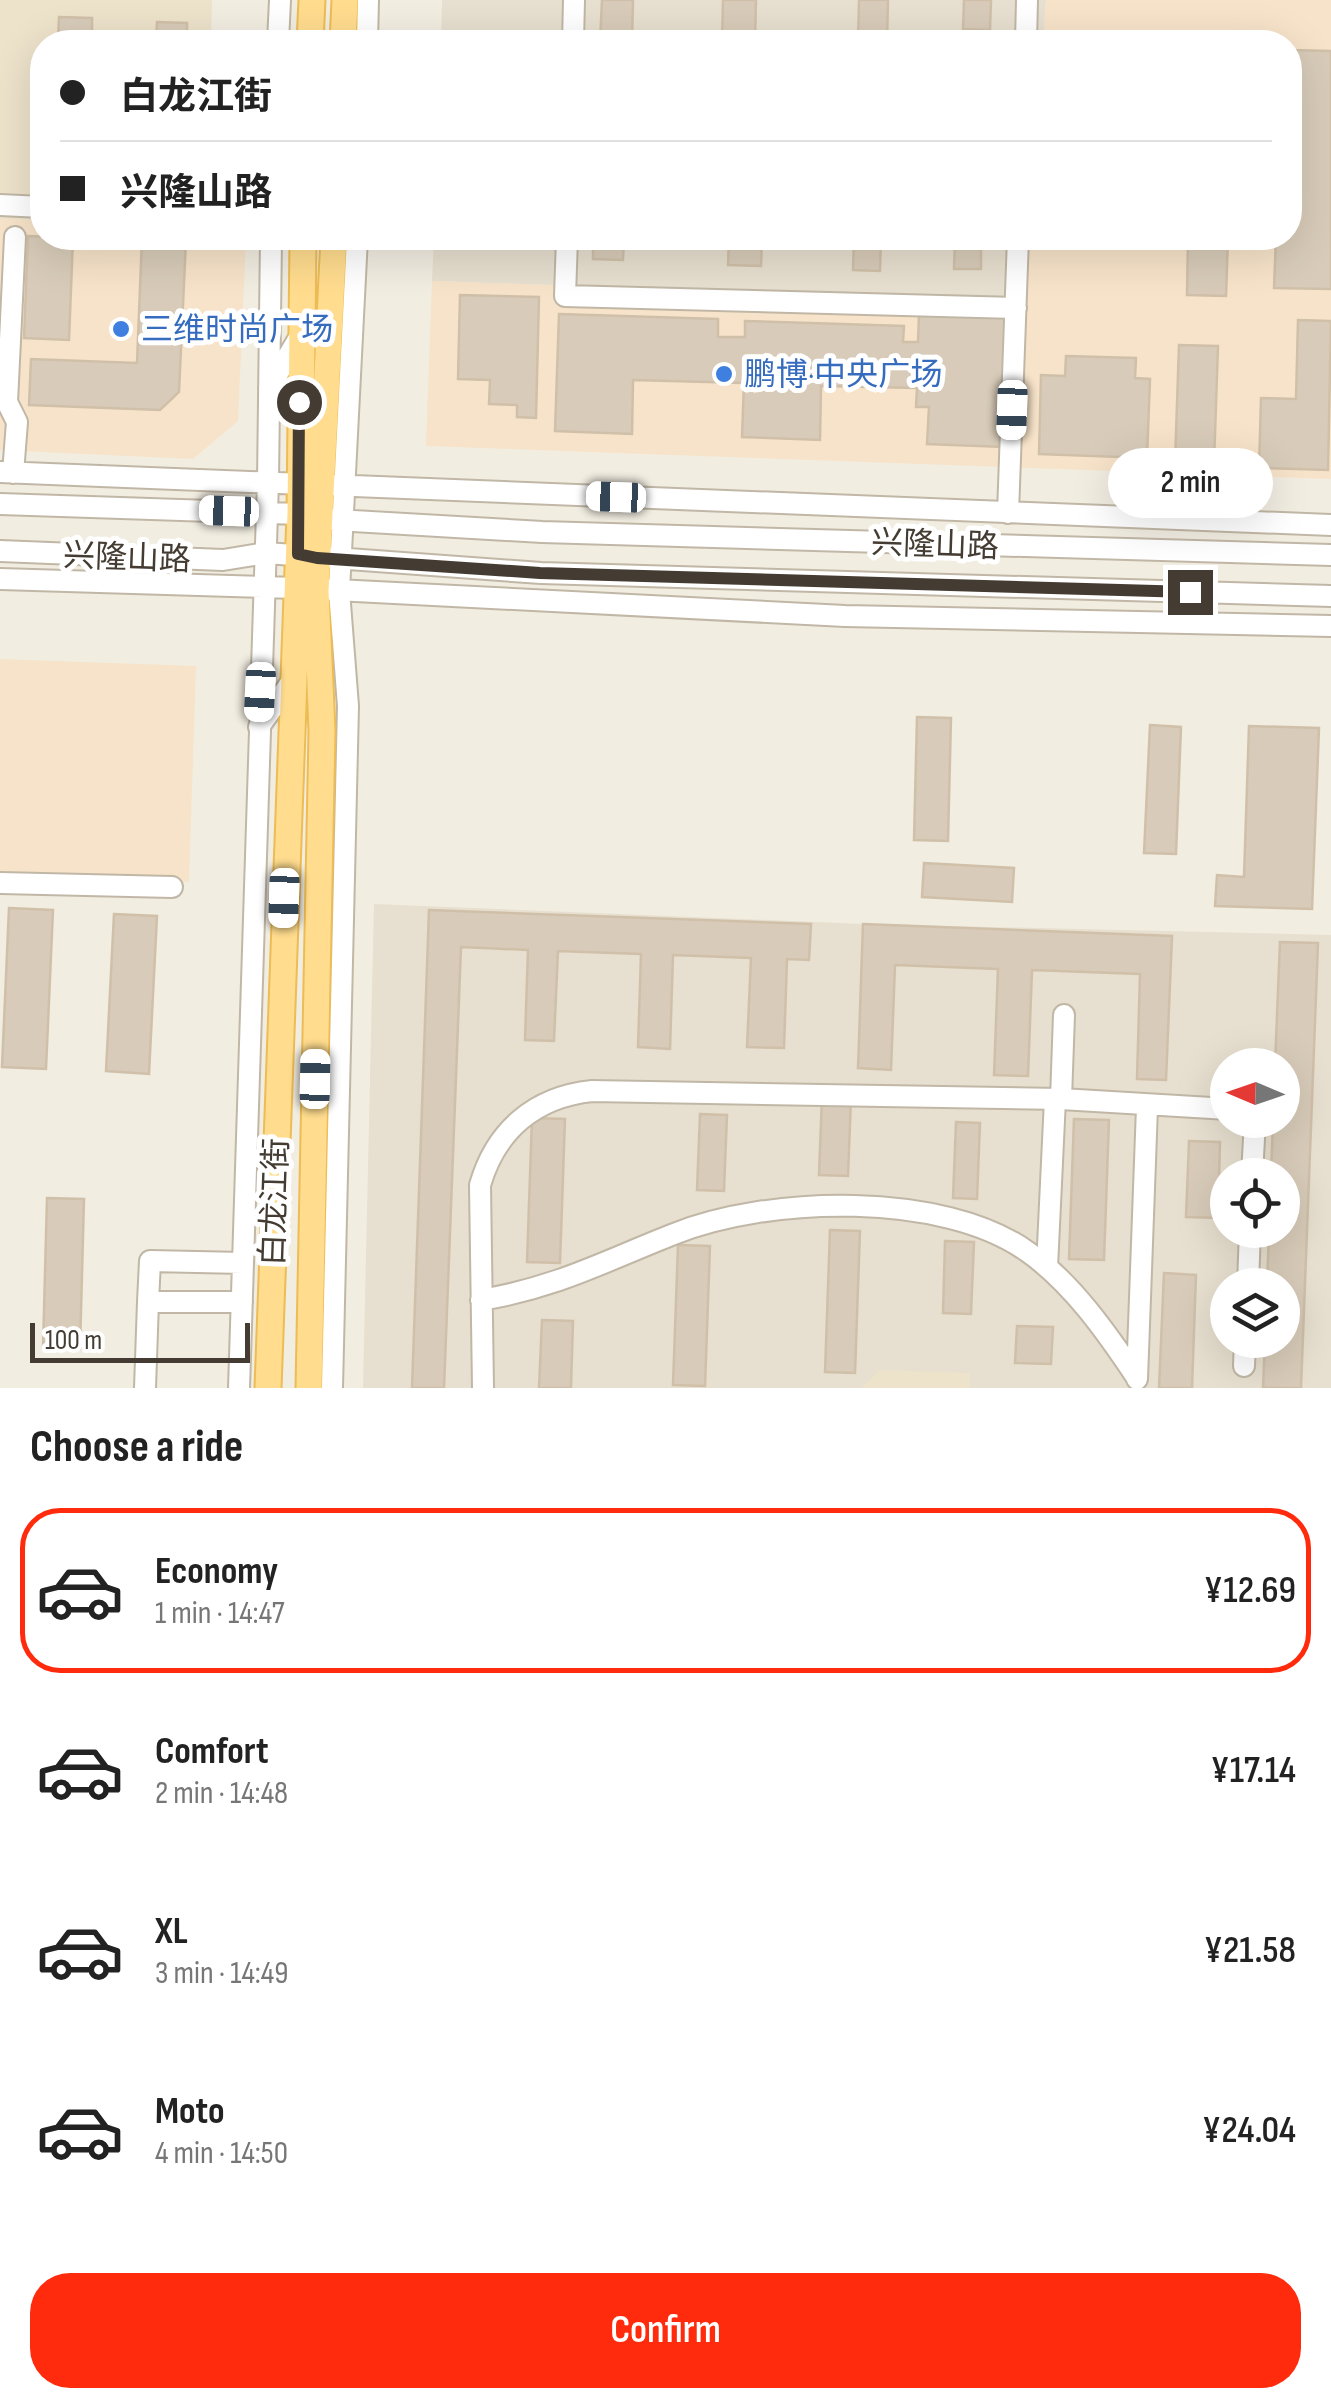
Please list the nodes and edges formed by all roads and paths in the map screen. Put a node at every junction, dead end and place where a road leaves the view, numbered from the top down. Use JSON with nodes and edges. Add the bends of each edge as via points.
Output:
{"nodes":[{"id":1,"x":280,"y":0,"type":"edge"},
{"id":2,"x":312,"y":0,"type":"edge"},
{"id":3,"x":345,"y":0,"type":"edge"},
{"id":4,"x":368,"y":0,"type":"edge"},
{"id":5,"x":574,"y":0,"type":"edge"},
{"id":6,"x":1027,"y":0,"type":"edge"},
{"id":7,"x":279,"y":30,"type":"edge"},
{"id":8,"x":311,"y":30,"type":"edge"},
{"id":9,"x":344,"y":30,"type":"edge"},
{"id":10,"x":367,"y":30,"type":"edge"},
{"id":11,"x":573,"y":30,"type":"edge"},
{"id":12,"x":1026,"y":30,"type":"edge"},
{"id":13,"x":0,"y":205,"type":"edge"},
{"id":14,"x":30,"y":206,"type":"edge"},
{"id":15,"x":15,"y":237,"type":"dead end"},
{"id":16,"x":271,"y":250,"type":"edge"},
{"id":17,"x":303,"y":250,"type":"edge"},
{"id":18,"x":333,"y":250,"type":"edge"},
{"id":19,"x":356,"y":250,"type":"edge"},
{"id":20,"x":566,"y":250,"type":"edge"},
{"id":21,"x":1018,"y":250,"type":"edge"},
{"id":22,"x":1016,"y":308,"type":"junction"},
{"id":23,"x":351,"y":332,"type":"junction"},
{"id":24,"x":299,"y":338,"type":"junction"},
{"id":25,"x":326,"y":379,"type":"junction"},
{"id":26,"x":269,"y":388,"type":"junction"},
{"id":27,"x":7,"y":473,"type":"edge"},
{"id":28,"x":268,"y":481,"type":"junction"},
{"id":29,"x":321,"y":485,"type":"junction"},
{"id":30,"x":0,"y":504,"type":"edge"},
{"id":31,"x":267,"y":512,"type":"junction"},
{"id":32,"x":1008,"y":512,"type":"junction"},
{"id":33,"x":320,"y":518,"type":"junction"},
{"id":34,"x":1168,"y":519,"type":"junction"},
{"id":35,"x":1331,"y":525,"type":"edge"},
{"id":36,"x":1166,"y":550,"type":"junction"},
{"id":37,"x":0,"y":552,"type":"edge"},
{"id":38,"x":266,"y":552,"type":"junction"},
{"id":39,"x":1331,"y":555,"type":"edge"},
{"id":40,"x":319,"y":557,"type":"junction"},
{"id":41,"x":0,"y":579,"type":"edge"},
{"id":42,"x":265,"y":587,"type":"junction"},
{"id":43,"x":318,"y":590,"type":"junction"},
{"id":44,"x":1154,"y":590,"type":"junction"},
{"id":45,"x":1331,"y":596,"type":"edge"},
{"id":46,"x":1201,"y":623,"type":"junction"},
{"id":47,"x":1331,"y":626,"type":"edge"},
{"id":48,"x":292,"y":681,"type":"junction"},
{"id":49,"x":348,"y":706,"type":"junction"},
{"id":50,"x":258,"y":727,"type":"junction"},
{"id":51,"x":322,"y":731,"type":"junction"},
{"id":52,"x":0,"y":883,"type":"edge"},
{"id":53,"x":172,"y":886,"type":"dead end"},
{"id":54,"x":252,"y":969,"type":"junction"},
{"id":55,"x":281,"y":1006,"type":"junction"},
{"id":56,"x":1064,"y":1015,"type":"dead end"},
{"id":57,"x":1058,"y":1099,"type":"junction"},
{"id":58,"x":1147,"y":1107,"type":"junction"},
{"id":59,"x":1210,"y":1108,"type":"edge"},
{"id":60,"x":243,"y":1262,"type":"junction"},
{"id":61,"x":1047,"y":1267,"type":"junction"},
{"id":62,"x":482,"y":1300,"type":"junction"},
{"id":63,"x":148,"y":1302,"type":"junction"},
{"id":64,"x":242,"y":1302,"type":"junction"},
{"id":65,"x":1244,"y":1358,"type":"edge"},
{"id":66,"x":1244,"y":1366,"type":"dead end"},
{"id":67,"x":1137,"y":1383,"type":"edge"},
{"id":68,"x":145,"y":1388,"type":"edge"},
{"id":69,"x":239,"y":1388,"type":"edge"},
{"id":70,"x":268,"y":1388,"type":"edge"},
{"id":71,"x":309,"y":1388,"type":"edge"},
{"id":72,"x":332,"y":1388,"type":"edge"},
{"id":73,"x":483,"y":1388,"type":"edge"}],
"edges":[{"from":1,"to":7,"type":"street"},
{"from":2,"to":8,"type":"main road"},
{"from":3,"to":9,"type":"main road"},
{"from":4,"to":10,"type":"street"},
{"from":5,"to":11,"type":"street"},
{"from":6,"to":12,"type":"street"},
{"from":13,"to":14,"type":"street"},
{"from":15,"to":27,"type":"street","via":[[7,402],[18,422]]},
{"from":16,"to":26,"type":"street","name":"白龙江街"},
{"from":17,"to":24,"type":"main road","name":"白龙江街"},
{"from":18,"to":25,"type":"main road","name":"白龙江街"},
{"from":19,"to":23,"type":"street","name":"白龙江街"},
{"from":20,"to":22,"type":"street","via":[[565,296]]},
{"from":21,"to":22,"type":"street"},
{"from":22,"to":32,"type":"street"},
{"from":23,"to":25,"type":"street"},
{"from":23,"to":29,"type":"street","name":"白龙江街"},
{"from":24,"to":26,"type":"street"},
{"from":24,"to":29,"type":"main road","name":"白龙江街"},
{"from":25,"to":29,"type":"main road","name":"白龙江街"},
{"from":26,"to":28,"type":"street","name":"白龙江街"},
{"from":27,"to":28,"type":"street"},
{"from":28,"to":29,"type":"street"},
{"from":28,"to":31,"type":"street","name":"白龙江街"},
{"from":29,"to":32,"type":"street"},
{"from":29,"to":33,"type":"main road","name":"白龙江街"},
{"from":30,"to":31,"type":"street","name":"兴隆山路"},
{"from":31,"to":33,"type":"street","name":"兴隆山路"},
{"from":31,"to":38,"type":"street","name":"白龙江街"},
{"from":32,"to":34,"type":"street"},
{"from":33,"to":36,"type":"street","name":"兴隆山路","via":[[542,532]]},
{"from":33,"to":40,"type":"main road","name":"白龙江街"},
{"from":34,"to":35,"type":"street"},
{"from":34,"to":36,"type":"street"},
{"from":36,"to":39,"type":"street","name":"兴隆山路"},
{"from":37,"to":38,"type":"street","name":"兴隆山路","via":[[223,560]]},
{"from":38,"to":40,"type":"street","name":"兴隆山路"},
{"from":38,"to":42,"type":"street","name":"白龙江街"},
{"from":40,"to":43,"type":"main road","name":"白龙江街"},
{"from":40,"to":44,"type":"street","name":"兴隆山路","via":[[540,573]]},
{"from":41,"to":42,"type":"street"},
{"from":42,"to":43,"type":"street"},
{"from":42,"to":50,"type":"street","name":"白龙江街"},
{"from":43,"to":46,"type":"street","via":[[846,616]]},
{"from":43,"to":48,"type":"main road","name":"白龙江街"},
{"from":43,"to":49,"type":"street"},
{"from":43,"to":51,"type":"main road","name":"白龙江街"},
{"from":44,"to":45,"type":"street","name":"兴隆山路"},
{"from":44,"to":46,"type":"street"},
{"from":46,"to":47,"type":"street"},
{"from":48,"to":50,"type":"street"},
{"from":48,"to":55,"type":"main road","name":"白龙江街"},
{"from":49,"to":51,"type":"street"},
{"from":49,"to":72,"type":"street"},
{"from":50,"to":54,"type":"street","name":"白龙江街"},
{"from":51,"to":71,"type":"main road","name":"白龙江街"},
{"from":52,"to":53,"type":"street"},
{"from":54,"to":55,"type":"street"},
{"from":54,"to":60,"type":"street","name":"白龙江街"},
{"from":55,"to":70,"type":"main road","name":"白龙江街"},
{"from":56,"to":57,"type":"street"},
{"from":57,"to":58,"type":"street"},
{"from":57,"to":61,"type":"street"},
{"from":57,"to":62,"type":"street","via":[[562,1096],[520,1118],[484,1170],[477,1201]]},
{"from":58,"to":59,"type":"street"},
{"from":58,"to":67,"type":"street"},
{"from":60,"to":63,"type":"street","via":[[150,1261]]},
{"from":60,"to":64,"type":"street","name":"白龙江街"},
{"from":61,"to":62,"type":"street","via":[[1006,1238],[962,1220],[902,1209],[816,1207],[674,1234],[582,1275]]},
{"from":61,"to":67,"type":"street"},
{"from":62,"to":73,"type":"street"},
{"from":63,"to":64,"type":"street"},
{"from":63,"to":68,"type":"street"},
{"from":64,"to":69,"type":"street","name":"白龙江街"},
{"from":65,"to":66,"type":"street"}]}
